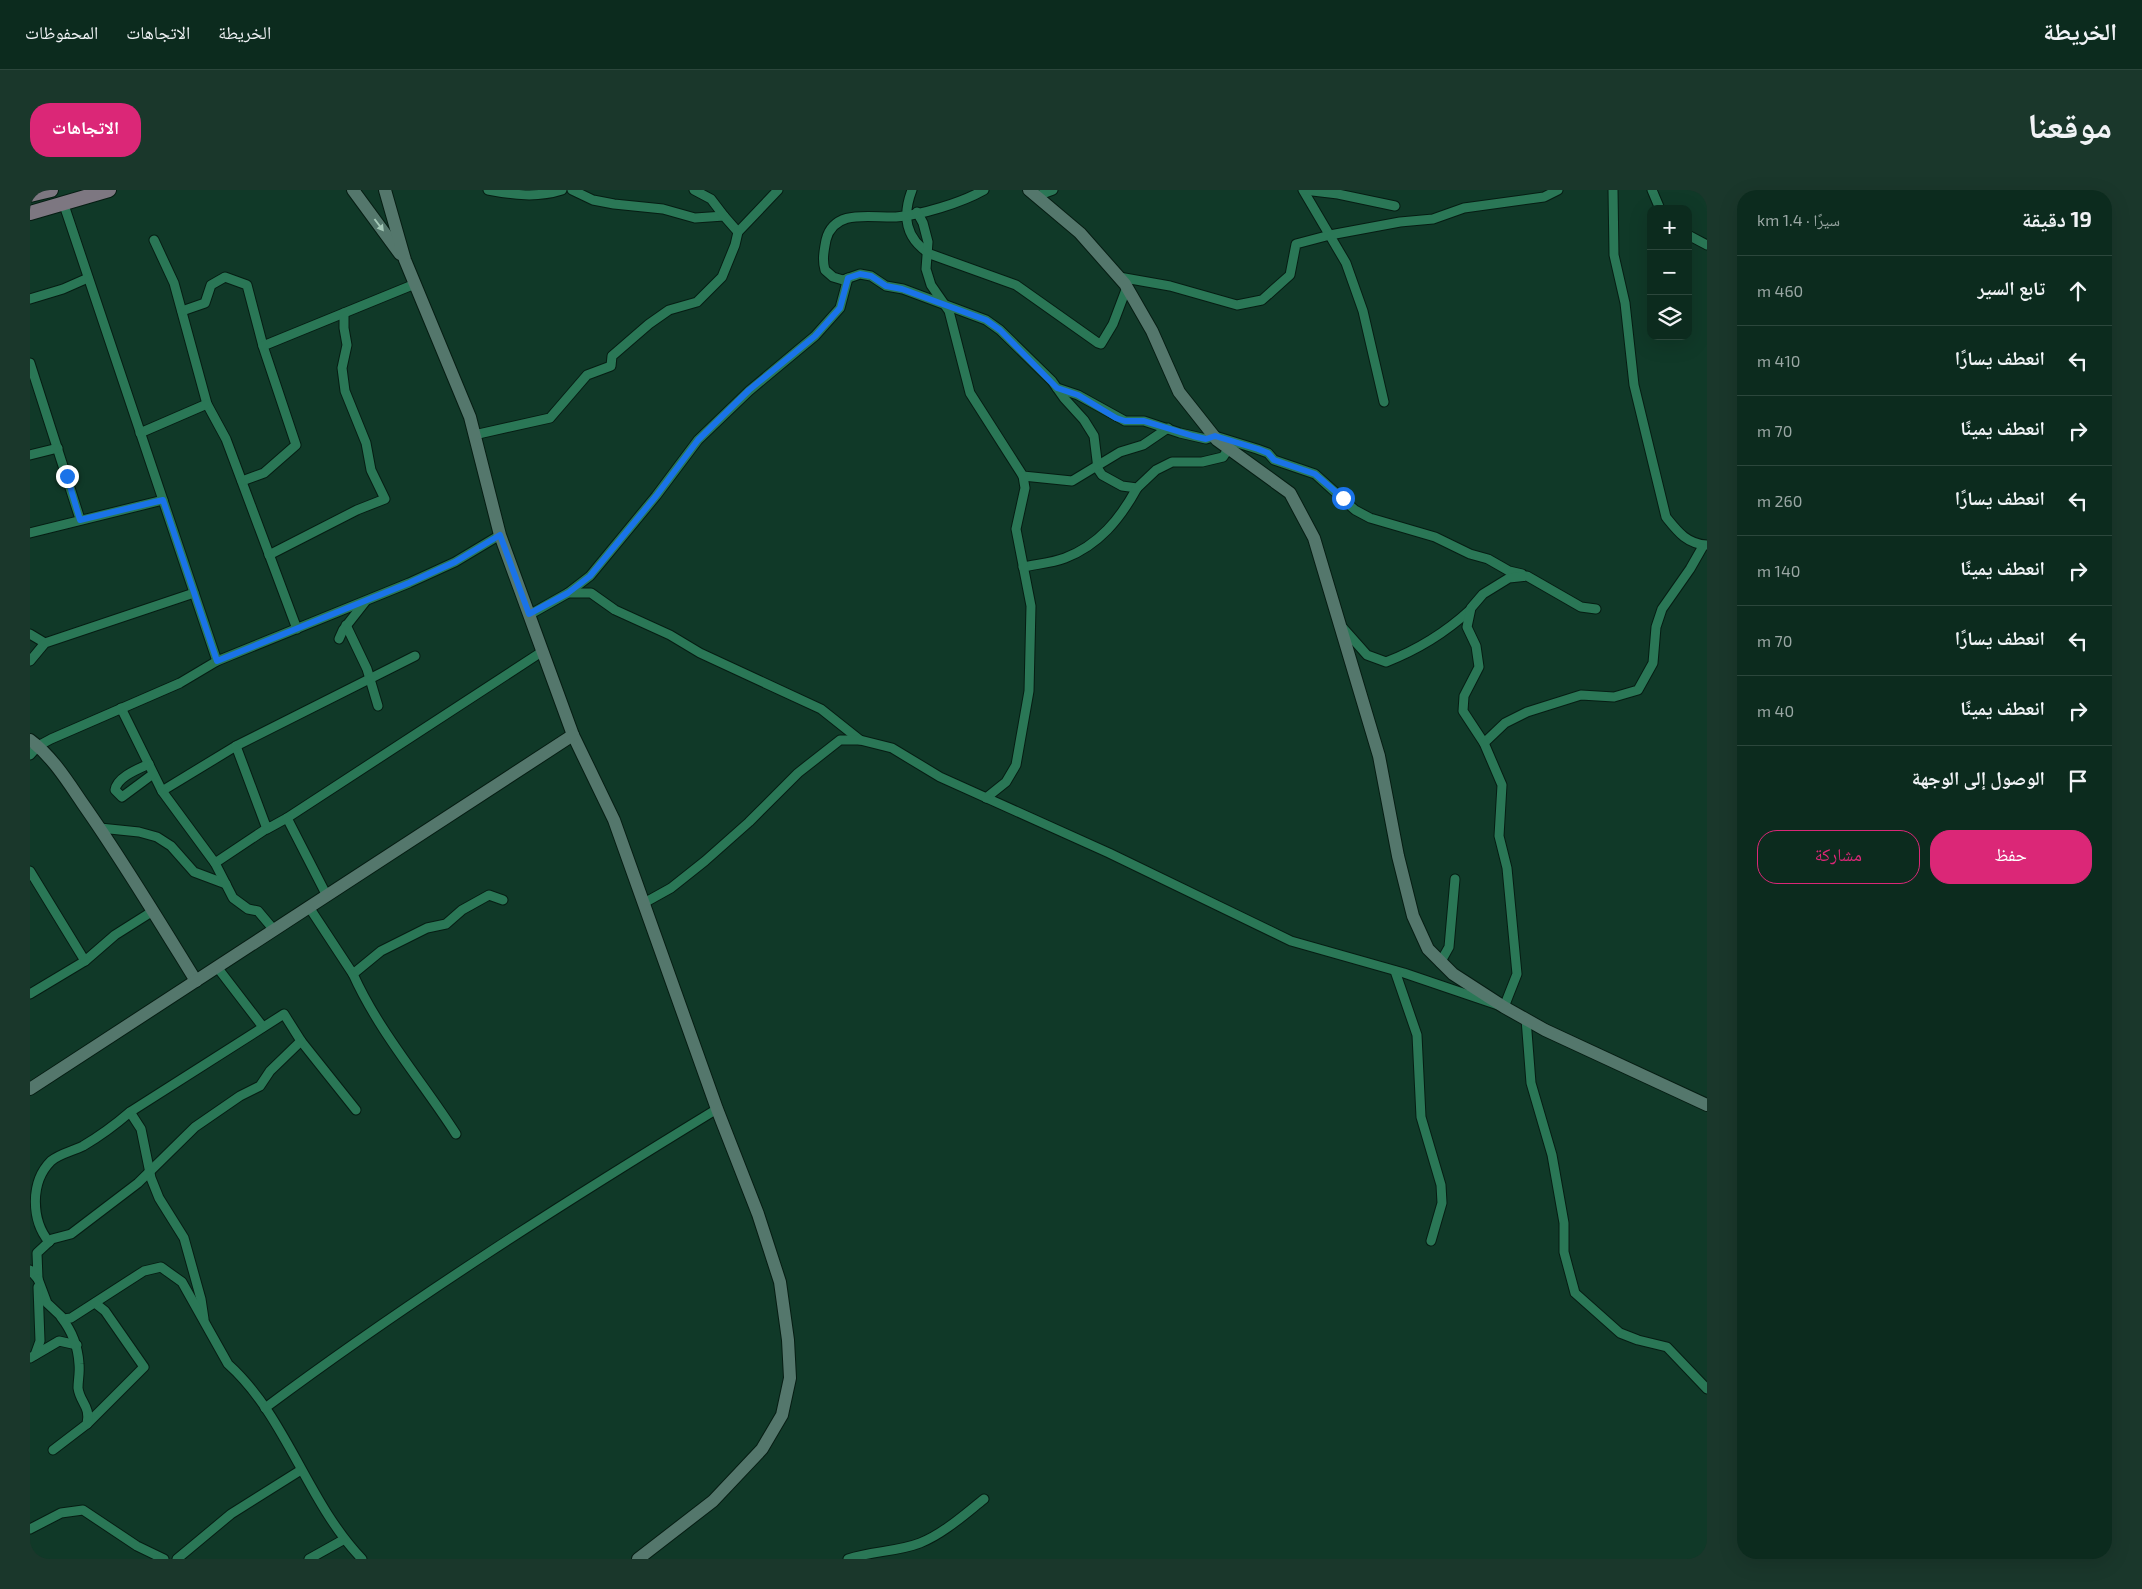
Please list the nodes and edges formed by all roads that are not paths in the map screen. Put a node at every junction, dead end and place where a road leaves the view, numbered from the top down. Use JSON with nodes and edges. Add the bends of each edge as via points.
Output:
{"nodes":[{"id":1,"x":49,"y":190,"type":"edge"},
{"id":2,"x":109,"y":190,"type":"edge"},
{"id":3,"x":353,"y":190,"type":"edge"},
{"id":4,"x":385,"y":190,"type":"edge"},
{"id":5,"x":488,"y":190,"type":"edge"},
{"id":6,"x":562,"y":190,"type":"edge"},
{"id":7,"x":572,"y":190,"type":"edge"},
{"id":8,"x":694,"y":190,"type":"edge"},
{"id":9,"x":778,"y":190,"type":"edge"},
{"id":10,"x":912,"y":190,"type":"edge"},
{"id":11,"x":984,"y":190,"type":"edge"},
{"id":12,"x":1052,"y":190,"type":"edge"},
{"id":13,"x":1304,"y":190,"type":"edge"},
{"id":14,"x":1558,"y":190,"type":"edge"},
{"id":15,"x":1612,"y":190,"type":"edge"},
{"id":16,"x":1652,"y":190,"type":"edge"},
{"id":17,"x":1033,"y":193,"type":"edge"},
{"id":18,"x":712,"y":194,"type":"edge"},
{"id":19,"x":30,"y":195,"type":"edge"},
{"id":20,"x":64,"y":204,"type":"junction"},
{"id":21,"x":1658,"y":205,"type":"edge"},
{"id":22,"x":1395,"y":206,"type":"dead end"},
{"id":23,"x":917,"y":212,"type":"junction"},
{"id":24,"x":30,"y":213,"type":"edge"},
{"id":25,"x":905,"y":215,"type":"junction"},
{"id":26,"x":724,"y":216,"type":"junction"},
{"id":27,"x":738,"y":232,"type":"junction"},
{"id":28,"x":1330,"y":235,"type":"junction"},
{"id":29,"x":1692,"y":237,"type":"edge"},
{"id":30,"x":154,"y":240,"type":"dead end"},
{"id":31,"x":1707,"y":245,"type":"edge"},
{"id":32,"x":928,"y":252,"type":"junction"},
{"id":33,"x":405,"y":260,"type":"junction"},
{"id":34,"x":88,"y":278,"type":"junction"},
{"id":35,"x":848,"y":278,"type":"junction"},
{"id":36,"x":1123,"y":282,"type":"junction"},
{"id":37,"x":415,"y":284,"type":"junction"},
{"id":38,"x":30,"y":299,"type":"edge"},
{"id":39,"x":946,"y":304,"type":"junction"},
{"id":40,"x":182,"y":311,"type":"junction"},
{"id":41,"x":344,"y":313,"type":"junction"},
{"id":42,"x":263,"y":346,"type":"junction"},
{"id":43,"x":30,"y":363,"type":"edge"},
{"id":44,"x":1057,"y":388,"type":"junction"},
{"id":45,"x":1384,"y":402,"type":"dead end"},
{"id":46,"x":208,"y":404,"type":"junction"},
{"id":47,"x":1168,"y":428,"type":"junction"},
{"id":48,"x":140,"y":433,"type":"junction"},
{"id":49,"x":474,"y":435,"type":"junction"},
{"id":50,"x":1215,"y":436,"type":"junction"},
{"id":51,"x":58,"y":448,"type":"junction"},
{"id":52,"x":1229,"y":448,"type":"junction"},
{"id":53,"x":30,"y":455,"type":"edge"},
{"id":54,"x":1098,"y":466,"type":"junction"},
{"id":55,"x":1023,"y":476,"type":"junction"},
{"id":56,"x":242,"y":481,"type":"junction"},
{"id":57,"x":1136,"y":488,"type":"junction"},
{"id":58,"x":163,"y":500,"type":"junction"},
{"id":59,"x":80,"y":520,"type":"junction"},
{"id":60,"x":30,"y":533,"type":"edge"},
{"id":61,"x":500,"y":535,"type":"junction"},
{"id":62,"x":1703,"y":547,"type":"edge"},
{"id":63,"x":269,"y":555,"type":"junction"},
{"id":64,"x":1023,"y":568,"type":"junction"},
{"id":65,"x":1527,"y":576,"type":"junction"},
{"id":66,"x":194,"y":593,"type":"junction"},
{"id":67,"x":568,"y":593,"type":"junction"},
{"id":68,"x":366,"y":600,"type":"junction"},
{"id":69,"x":1596,"y":609,"type":"dead end"},
{"id":70,"x":1470,"y":610,"type":"junction"},
{"id":71,"x":529,"y":614,"type":"junction"},
{"id":72,"x":346,"y":625,"type":"junction"},
{"id":73,"x":1342,"y":627,"type":"junction"},
{"id":74,"x":297,"y":629,"type":"junction"},
{"id":75,"x":30,"y":634,"type":"edge"},
{"id":76,"x":339,"y":639,"type":"dead end"},
{"id":77,"x":45,"y":643,"type":"junction"},
{"id":78,"x":543,"y":651,"type":"junction"},
{"id":79,"x":415,"y":656,"type":"dead end"},
{"id":80,"x":30,"y":661,"type":"edge"},
{"id":81,"x":217,"y":661,"type":"junction"},
{"id":82,"x":370,"y":678,"type":"junction"},
{"id":83,"x":378,"y":706,"type":"dead end"},
{"id":84,"x":121,"y":708,"type":"junction"},
{"id":85,"x":573,"y":735,"type":"junction"},
{"id":86,"x":860,"y":740,"type":"junction"},
{"id":87,"x":1484,"y":743,"type":"junction"},
{"id":88,"x":236,"y":746,"type":"junction"},
{"id":89,"x":33,"y":747,"type":"edge"},
{"id":90,"x":149,"y":764,"type":"junction"},
{"id":91,"x":153,"y":774,"type":"junction"},
{"id":92,"x":162,"y":791,"type":"junction"},
{"id":93,"x":986,"y":798,"type":"junction"},
{"id":94,"x":287,"y":818,"type":"junction"},
{"id":95,"x":269,"y":827,"type":"junction"},
{"id":96,"x":100,"y":828,"type":"junction"},
{"id":97,"x":215,"y":863,"type":"junction"},
{"id":98,"x":30,"y":871,"type":"edge"},
{"id":99,"x":1455,"y":879,"type":"dead end"},
{"id":100,"x":226,"y":884,"type":"junction"},
{"id":101,"x":327,"y":896,"type":"junction"},
{"id":102,"x":503,"y":900,"type":"dead end"},
{"id":103,"x":644,"y":903,"type":"junction"},
{"id":104,"x":309,"y":907,"type":"junction"},
{"id":105,"x":153,"y":911,"type":"junction"},
{"id":106,"x":274,"y":930,"type":"junction"},
{"id":107,"x":85,"y":961,"type":"junction"},
{"id":108,"x":1440,"y":963,"type":"junction"},
{"id":109,"x":218,"y":967,"type":"junction"},
{"id":110,"x":1395,"y":971,"type":"junction"},
{"id":111,"x":353,"y":974,"type":"junction"},
{"id":112,"x":196,"y":981,"type":"junction"},
{"id":113,"x":30,"y":994,"type":"edge"},
{"id":114,"x":1504,"y":1007,"type":"junction"},
{"id":115,"x":1526,"y":1019,"type":"junction"},
{"id":116,"x":263,"y":1028,"type":"junction"},
{"id":117,"x":301,"y":1041,"type":"junction"},
{"id":118,"x":30,"y":1089,"type":"edge"},
{"id":119,"x":1707,"y":1105,"type":"edge"},
{"id":120,"x":717,"y":1108,"type":"junction"},
{"id":121,"x":356,"y":1110,"type":"dead end"},
{"id":122,"x":130,"y":1112,"type":"junction"},
{"id":123,"x":456,"y":1134,"type":"dead end"},
{"id":124,"x":149,"y":1172,"type":"junction"},
{"id":125,"x":1431,"y":1241,"type":"dead end"},
{"id":126,"x":49,"y":1242,"type":"junction"},
{"id":127,"x":30,"y":1270,"type":"edge"},
{"id":128,"x":38,"y":1279,"type":"junction"},
{"id":129,"x":95,"y":1303,"type":"junction"},
{"id":130,"x":61,"y":1317,"type":"junction"},
{"id":131,"x":205,"y":1324,"type":"junction"},
{"id":132,"x":77,"y":1345,"type":"junction"},
{"id":133,"x":33,"y":1356,"type":"edge"},
{"id":134,"x":1707,"y":1389,"type":"edge"},
{"id":135,"x":265,"y":1408,"type":"junction"},
{"id":136,"x":87,"y":1424,"type":"junction"},
{"id":137,"x":53,"y":1450,"type":"dead end"},
{"id":138,"x":301,"y":1470,"type":"junction"},
{"id":139,"x":984,"y":1499,"type":"dead end"},
{"id":140,"x":30,"y":1529,"type":"edge"},
{"id":141,"x":344,"y":1540,"type":"junction"},
{"id":142,"x":164,"y":1559,"type":"edge"},
{"id":143,"x":177,"y":1559,"type":"edge"},
{"id":144,"x":309,"y":1559,"type":"edge"},
{"id":145,"x":362,"y":1559,"type":"edge"},
{"id":146,"x":638,"y":1559,"type":"edge"},
{"id":147,"x":848,"y":1559,"type":"edge"}],
"edges":[{"from":1,"to":19,"type":"main road"},
{"from":2,"to":20,"type":"main road"},
{"from":3,"to":33,"type":"street","one_way":true},
{"from":4,"to":33,"type":"street"},
{"from":5,"to":6,"type":"street","via":[[527,196]]},
{"from":7,"to":26,"type":"street","via":[[593,200],[695,218]]},
{"from":8,"to":18,"type":"street"},
{"from":9,"to":27,"type":"street"},
{"from":10,"to":25,"type":"street"},
{"from":11,"to":23,"type":"street","via":[[958,203]]},
{"from":12,"to":17,"type":"street"},
{"from":13,"to":22,"type":"street"},
{"from":13,"to":28,"type":"street"},
{"from":14,"to":28,"type":"street","via":[[1535,198],[1464,208],[1433,219]]},
{"from":15,"to":62,"type":"street","via":[[1614,255],[1625,303],[1634,385],[1666,517],[1679,533]]},
{"from":16,"to":21,"type":"street"},
{"from":17,"to":36,"type":"street","via":[[1080,233]]},
{"from":18,"to":26,"type":"street"},
{"from":20,"to":24,"type":"main road"},
{"from":20,"to":34,"type":"street"},
{"from":23,"to":25,"type":"street"},
{"from":23,"to":32,"type":"street","via":[[923,223]]},
{"from":25,"to":32,"type":"street","via":[[919,247]]},
{"from":25,"to":35,"type":"street","via":[[855,216],[837,222],[828,232],[823,252],[824,270],[833,277]]},
{"from":26,"to":27,"type":"street"},
{"from":27,"to":49,"type":"street","via":[[722,277],[697,302],[669,310],[649,324],[612,356],[611,366],[587,375],[550,418]]},
{"from":28,"to":36,"type":"street","via":[[1296,244],[1290,275],[1262,300],[1237,305],[1170,286]]},
{"from":28,"to":45,"type":"street","via":[[1346,263],[1363,311]]},
{"from":29,"to":31,"type":"street"},
{"from":30,"to":40,"type":"street","via":[[174,283]]},
{"from":32,"to":36,"type":"street","via":[[1016,284],[1083,335],[1102,344],[1113,324]]},
{"from":32,"to":39,"type":"street","via":[[926,269],[931,285]]},
{"from":33,"to":37,"type":"street"},
{"from":34,"to":38,"type":"street"},
{"from":34,"to":48,"type":"street"},
{"from":35,"to":39,"type":"street","via":[[860,274],[871,276],[886,286]]},
{"from":35,"to":67,"type":"street","via":[[840,308],[815,336],[749,390],[698,440],[590,576]]},
{"from":36,"to":50,"type":"street","via":[[1152,332],[1179,392]]},
{"from":37,"to":41,"type":"street"},
{"from":37,"to":49,"type":"street","via":[[470,416]]},
{"from":39,"to":44,"type":"street","via":[[986,320],[1000,330]]},
{"from":39,"to":55,"type":"street","via":[[970,393]]},
{"from":40,"to":42,"type":"street","via":[[205,303],[211,285],[225,277],[248,285]]},
{"from":40,"to":46,"type":"street"},
{"from":41,"to":42,"type":"street"},
{"from":41,"to":63,"type":"street","via":[[348,345],[342,368],[345,391],[366,443],[371,470],[385,499]]},
{"from":42,"to":56,"type":"street","via":[[296,445],[264,472]]},
{"from":43,"to":51,"type":"street"},
{"from":44,"to":47,"type":"street","via":[[1078,395],[1116,418]]},
{"from":44,"to":54,"type":"street","via":[[1094,436]]},
{"from":46,"to":48,"type":"street"},
{"from":46,"to":56,"type":"street"},
{"from":47,"to":50,"type":"street","via":[[1206,439]]},
{"from":47,"to":54,"type":"street","via":[[1143,445],[1120,452]]},
{"from":48,"to":58,"type":"street"},
{"from":49,"to":61,"type":"street"},
{"from":50,"to":52,"type":"street"},
{"from":50,"to":65,"type":"street","via":[[1258,449],[1274,460],[1315,474],[1354,510],[1370,518],[1435,537],[1508,571]]},
{"from":51,"to":53,"type":"street"},
{"from":51,"to":59,"type":"street"},
{"from":52,"to":57,"type":"street","via":[[1223,457],[1202,462],[1172,462],[1156,470]]},
{"from":52,"to":73,"type":"street","via":[[1290,493],[1314,538]]},
{"from":54,"to":55,"type":"street","via":[[1072,481]]},
{"from":54,"to":57,"type":"street","via":[[1102,475],[1111,481]]},
{"from":55,"to":64,"type":"street","via":[[1025,488],[1016,529]]},
{"from":56,"to":63,"type":"street"},
{"from":57,"to":64,"type":"street","via":[[1125,510],[1088,547],[1064,558]]},
{"from":58,"to":59,"type":"street"},
{"from":58,"to":66,"type":"street"},
{"from":59,"to":60,"type":"street"},
{"from":61,"to":68,"type":"street","via":[[455,562]]},
{"from":61,"to":71,"type":"street"},
{"from":62,"to":87,"type":"street","via":[[1662,609],[1656,627],[1653,663],[1638,690],[1614,697],[1581,695],[1527,712],[1505,723]]},
{"from":63,"to":74,"type":"street"},
{"from":64,"to":93,"type":"street","via":[[1031,606],[1029,691],[1023,729],[1016,765],[1006,782]]},
{"from":65,"to":69,"type":"street","via":[[1581,607]]},
{"from":65,"to":70,"type":"street","via":[[1509,578],[1483,594]]},
{"from":66,"to":77,"type":"street"},
{"from":66,"to":81,"type":"street"},
{"from":67,"to":71,"type":"street"},
{"from":67,"to":86,"type":"street","via":[[592,593],[615,610],[821,709]]},
{"from":68,"to":72,"type":"street"},
{"from":68,"to":74,"type":"street"},
{"from":70,"to":73,"type":"street","via":[[1452,627],[1406,655],[1386,662],[1366,655]]},
{"from":70,"to":87,"type":"street","via":[[1467,627],[1476,646],[1479,667],[1464,696],[1463,710]]},
{"from":71,"to":78,"type":"street"},
{"from":72,"to":76,"type":"street"},
{"from":72,"to":82,"type":"street"},
{"from":73,"to":108,"type":"street","via":[[1379,756],[1413,916],[1428,949]]},
{"from":74,"to":81,"type":"street"},
{"from":75,"to":77,"type":"street"},
{"from":77,"to":80,"type":"street"},
{"from":78,"to":85,"type":"street"},
{"from":78,"to":94,"type":"street"},
{"from":79,"to":82,"type":"street"},
{"from":81,"to":84,"type":"street","via":[[180,683]]},
{"from":82,"to":83,"type":"street"},
{"from":82,"to":88,"type":"street"},
{"from":84,"to":89,"type":"street"},
{"from":84,"to":90,"type":"street"},
{"from":85,"to":101,"type":"street"},
{"from":85,"to":103,"type":"street","via":[[614,820]]},
{"from":86,"to":93,"type":"street","via":[[892,748],[940,778]]},
{"from":86,"to":103,"type":"street","via":[[840,740],[798,773],[750,822],[705,861],[671,888]]},
{"from":87,"to":114,"type":"street","via":[[1502,785],[1499,836],[1507,868],[1515,947],[1517,974]]},
{"from":88,"to":92,"type":"street"},
{"from":88,"to":95,"type":"street","via":[[266,829]]},
{"from":89,"to":96,"type":"street","via":[[59,770]]},
{"from":90,"to":91,"type":"street"},
{"from":90,"to":91,"type":"street","via":[[132,772],[119,782],[115,790],[122,797]]},
{"from":91,"to":92,"type":"street"},
{"from":92,"to":97,"type":"street"},
{"from":93,"to":110,"type":"street","via":[[1291,941]]},
{"from":94,"to":95,"type":"street"},
{"from":94,"to":101,"type":"street"},
{"from":95,"to":97,"type":"street"},
{"from":96,"to":100,"type":"street","via":[[157,837],[171,846],[194,872]]},
{"from":96,"to":105,"type":"street"},
{"from":97,"to":100,"type":"street"},
{"from":98,"to":107,"type":"street"},
{"from":99,"to":108,"type":"street","via":[[1449,947]]},
{"from":100,"to":106,"type":"street","via":[[233,898],[258,912]]},
{"from":101,"to":104,"type":"street"},
{"from":102,"to":111,"type":"street","via":[[489,895],[462,910],[446,924],[427,928],[381,951]]},
{"from":103,"to":120,"type":"street"},
{"from":104,"to":106,"type":"street"},
{"from":104,"to":111,"type":"street"},
{"from":105,"to":107,"type":"street","via":[[115,935]]},
{"from":105,"to":112,"type":"street"},
{"from":106,"to":109,"type":"street"},
{"from":107,"to":113,"type":"street"},
{"from":108,"to":114,"type":"street"},
{"from":109,"to":112,"type":"street"},
{"from":109,"to":116,"type":"street"},
{"from":110,"to":114,"type":"street"},
{"from":110,"to":125,"type":"street","via":[[1417,1035],[1420,1117],[1441,1185],[1442,1203]]},
{"from":111,"to":123,"type":"street","via":[[361,993],[403,1059]]},
{"from":112,"to":118,"type":"street"},
{"from":114,"to":115,"type":"street"},
{"from":115,"to":119,"type":"street"},
{"from":115,"to":134,"type":"street","via":[[1531,1083],[1552,1154],[1564,1223],[1564,1252],[1574,1292],[1620,1333],[1668,1347]]},
{"from":116,"to":117,"type":"street","via":[[284,1014]]},
{"from":116,"to":122,"type":"street"},
{"from":117,"to":121,"type":"street"},
{"from":117,"to":124,"type":"street","via":[[270,1071],[260,1086],[195,1127]]},
{"from":120,"to":135,"type":"street","via":[[470,1264]]},
{"from":120,"to":146,"type":"street","via":[[780,1282],[790,1378],[782,1415],[762,1449],[713,1501]]},
{"from":122,"to":124,"type":"street","via":[[141,1129]]},
{"from":122,"to":126,"type":"street","via":[[82,1146],[52,1160],[40,1178],[35,1195],[37,1214],[40,1231]]},
{"from":124,"to":126,"type":"street","via":[[138,1184],[71,1234]]},
{"from":124,"to":131,"type":"street","via":[[159,1198],[184,1238],[202,1299]]},
{"from":126,"to":128,"type":"street","via":[[37,1253]]},
{"from":127,"to":128,"type":"street"},
{"from":128,"to":130,"type":"street","via":[[46,1303]]},
{"from":128,"to":133,"type":"street","via":[[40,1342]]},
{"from":129,"to":130,"type":"street","via":[[71,1318]]},
{"from":129,"to":131,"type":"street","via":[[144,1271],[161,1267],[182,1282]]},
{"from":129,"to":136,"type":"street","via":[[105,1311],[144,1367]]},
{"from":130,"to":132,"type":"street"},
{"from":131,"to":135,"type":"street","via":[[228,1364],[238,1372]]},
{"from":132,"to":133,"type":"street","via":[[59,1341]]},
{"from":132,"to":136,"type":"street","via":[[78,1390],[90,1414]]},
{"from":135,"to":138,"type":"street"},
{"from":136,"to":137,"type":"street"},
{"from":138,"to":141,"type":"street"},
{"from":138,"to":143,"type":"street","via":[[231,1514]]},
{"from":139,"to":147,"type":"street","via":[[920,1543]]},
{"from":140,"to":142,"type":"street","via":[[61,1513],[83,1510],[137,1546]]},
{"from":141,"to":144,"type":"street"},
{"from":141,"to":145,"type":"street"}]}
